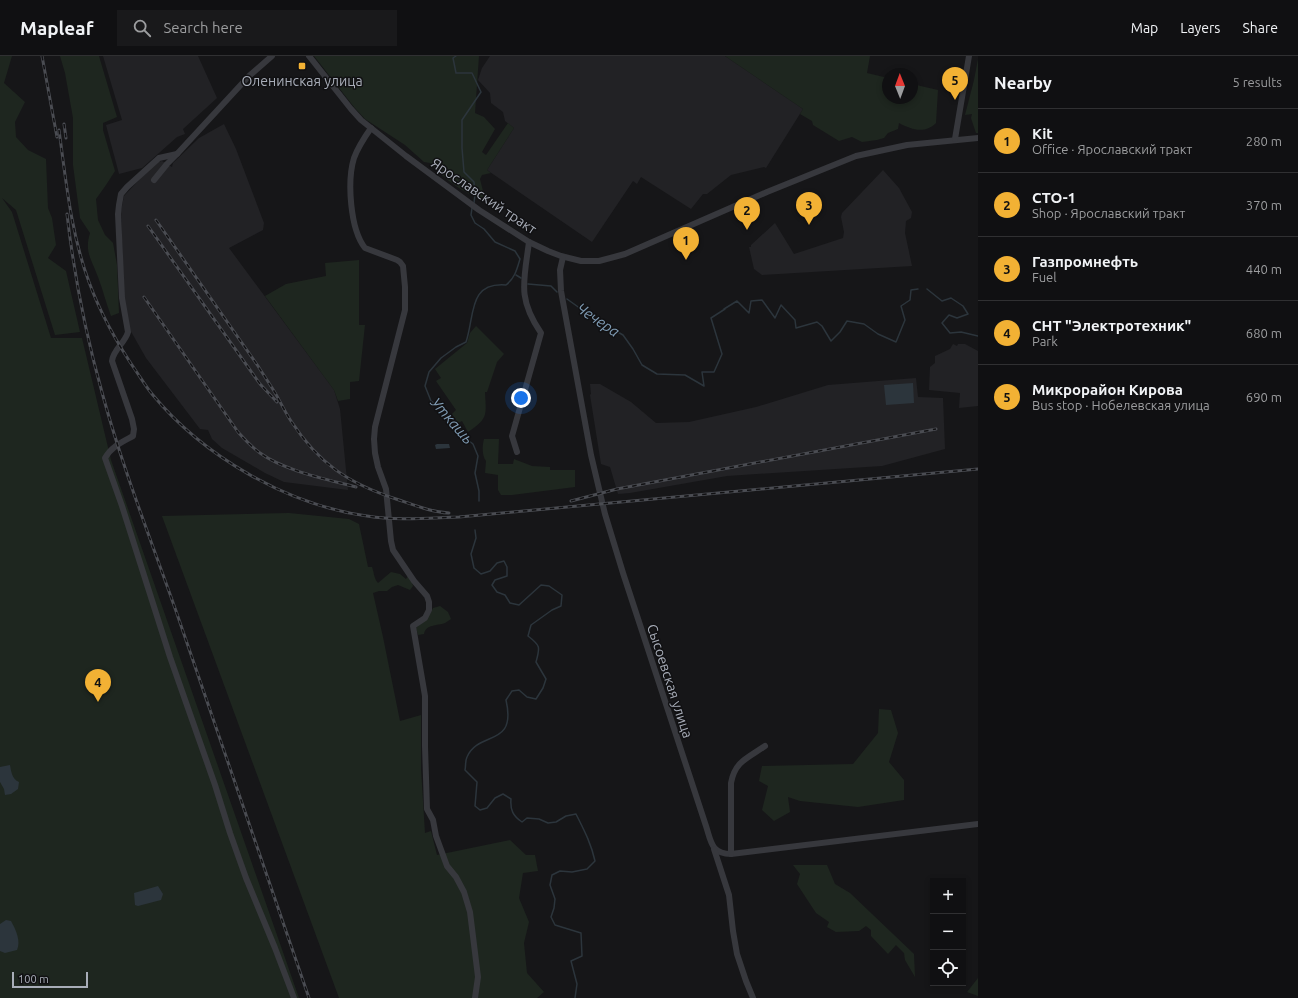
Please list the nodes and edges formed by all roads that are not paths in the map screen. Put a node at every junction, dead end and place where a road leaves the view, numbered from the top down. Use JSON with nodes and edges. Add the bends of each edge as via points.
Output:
{"nodes":[{"id":1,"x":272,"y":56,"type":"edge"},
{"id":2,"x":309,"y":56,"type":"edge"},
{"id":3,"x":969,"y":56,"type":"edge"},
{"id":4,"x":371,"y":128,"type":"junction"},
{"id":5,"x":978,"y":138,"type":"edge"},
{"id":6,"x":955,"y":139,"type":"junction"},
{"id":7,"x":177,"y":154,"type":"junction"},
{"id":8,"x":154,"y":180,"type":"dead end"},
{"id":9,"x":529,"y":242,"type":"junction"},
{"id":10,"x":563,"y":257,"type":"junction"},
{"id":11,"x":517,"y":452,"type":"dead end"},
{"id":12,"x":765,"y":746,"type":"dead end"},
{"id":13,"x":978,"y":824,"type":"edge"},
{"id":14,"x":712,"y":846,"type":"junction"},
{"id":15,"x":728,"y":854,"type":"junction"},
{"id":16,"x":720,"y":868,"type":"junction"},
{"id":17,"x":294,"y":998,"type":"edge"},
{"id":18,"x":475,"y":998,"type":"edge"},
{"id":19,"x":753,"y":998,"type":"edge"}],
"edges":[{"from":1,"to":7,"type":"street","via":[[249,76]]},
{"from":2,"to":4,"type":"street","name":"Ярославский тракт","via":[[351,109]]},
{"from":3,"to":6,"type":"street"},
{"from":4,"to":9,"type":"street","name":"Ярославский тракт","via":[[459,197]]},
{"from":4,"to":18,"type":"street","via":[[358,148],[353,165],[350,188],[353,215],[365,248],[397,260],[403,266],[405,287],[405,310],[375,427],[375,453],[386,489],[393,550],[430,602],[425,618],[413,626],[425,696],[427,809],[433,820],[447,866],[456,877],[468,905],[478,977]]},
{"from":5,"to":6,"type":"street","name":"Ярославский тракт"},
{"from":6,"to":10,"type":"street","name":"Ярославский тракт","via":[[907,144],[842,161],[612,258],[590,262]]},
{"from":7,"to":8,"type":"street"},
{"from":7,"to":17,"type":"street","via":[[159,158],[127,187],[121,194],[118,205],[122,298],[128,332],[112,360],[134,429],[133,436],[109,451],[105,458],[230,833]]},
{"from":9,"to":10,"type":"street","name":"Ярославский тракт"},
{"from":9,"to":11,"type":"street","via":[[525,299],[532,321],[540,333],[512,436]]},
{"from":10,"to":14,"type":"street","name":"Сысоевская улица","via":[[560,270],[561,291],[591,455],[605,514]]},
{"from":12,"to":15,"type":"street","via":[[742,761],[733,774]]},
{"from":13,"to":15,"type":"street"},
{"from":14,"to":15,"type":"street","via":[[719,853]]},
{"from":14,"to":16,"type":"street","name":"Сысоевская улица"},
{"from":15,"to":16,"type":"street","via":[[720,860]]},
{"from":16,"to":19,"type":"street","name":"Сысоевская улица","via":[[729,895],[737,954]]}]}
